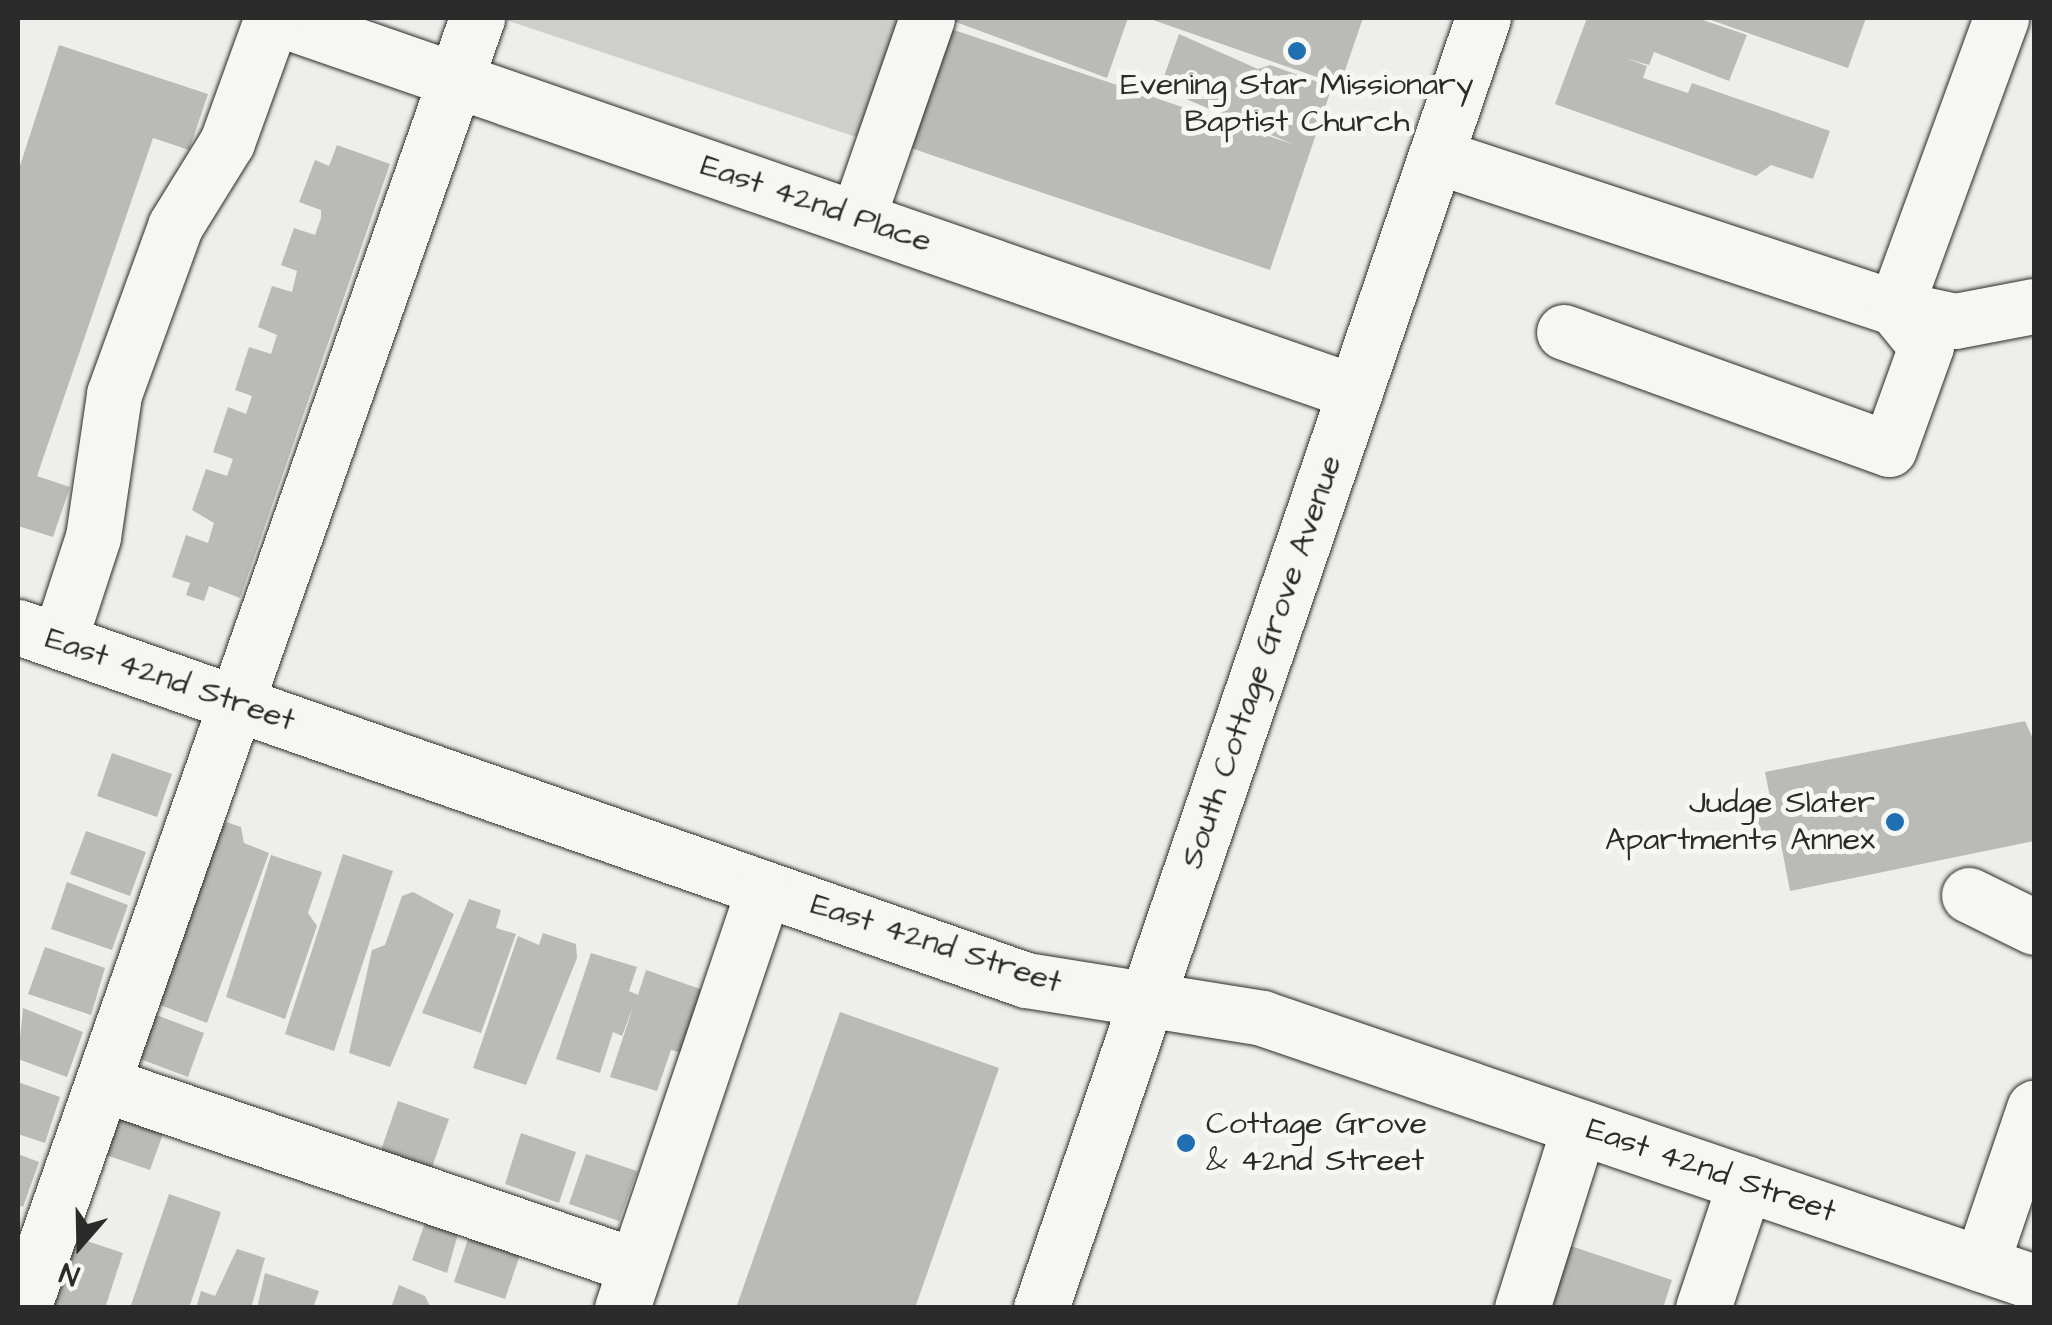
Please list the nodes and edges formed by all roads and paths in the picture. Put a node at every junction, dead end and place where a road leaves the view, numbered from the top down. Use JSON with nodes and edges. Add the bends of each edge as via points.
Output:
{"nodes":[{"id":1,"x":275,"y":18,"type":"edge"},
{"id":2,"x":477,"y":18,"type":"edge"},
{"id":3,"x":927,"y":18,"type":"edge"},
{"id":4,"x":1483,"y":18,"type":"edge"},
{"id":5,"x":2002,"y":18,"type":"edge"},
{"id":6,"x":456,"y":80,"type":"junction"},
{"id":7,"x":1436,"y":156,"type":"junction"},
{"id":8,"x":857,"y":218,"type":"junction"},
{"id":9,"x":2034,"y":306,"type":"edge"},
{"id":10,"x":1895,"y":308,"type":"junction"},
{"id":11,"x":1564,"y":332,"type":"dead end"},
{"id":12,"x":1354,"y":392,"type":"junction"},
{"id":13,"x":38,"y":634,"type":"edge"},
{"id":14,"x":237,"y":703,"type":"junction"},
{"id":15,"x":764,"y":888,"type":"junction"},
{"id":16,"x":1969,"y":895,"type":"dead end"},
{"id":17,"x":2034,"y":927,"type":"edge"},
{"id":18,"x":1146,"y":999,"type":"junction"},
{"id":19,"x":103,"y":1084,"type":"junction"},
{"id":20,"x":2034,"y":1108,"type":"edge"},
{"id":21,"x":1580,"y":1126,"type":"junction"},
{"id":22,"x":1745,"y":1183,"type":"junction"},
{"id":23,"x":1981,"y":1264,"type":"junction"},
{"id":24,"x":2034,"y":1282,"type":"edge"},
{"id":25,"x":629,"y":1287,"type":"edge"},
{"id":26,"x":23,"y":1308,"type":"edge"},
{"id":27,"x":1041,"y":1308,"type":"edge"},
{"id":28,"x":1522,"y":1308,"type":"edge"},
{"id":29,"x":1703,"y":1308,"type":"edge"}],
"edges":[{"from":1,"to":6,"type":"street","name":"East 42nd Place"},
{"from":1,"to":13,"type":"street","via":[[227,142],[175,226],[114,394],[92,537]]},
{"from":2,"to":6,"type":"street"},
{"from":3,"to":8,"type":"street"},
{"from":4,"to":7,"type":"street","name":"South Cottage Grove Avenue"},
{"from":5,"to":10,"type":"street"},
{"from":6,"to":8,"type":"street","name":"East 42nd Place"},
{"from":6,"to":14,"type":"street"},
{"from":7,"to":10,"type":"street"},
{"from":7,"to":12,"type":"street","name":"South Cottage Grove Avenue"},
{"from":8,"to":12,"type":"street","name":"East 42nd Place"},
{"from":9,"to":10,"type":"street","via":[[1954,321]]},
{"from":10,"to":11,"type":"street","via":[[1926,346],[1889,449]]},
{"from":12,"to":18,"type":"street","name":"South Cottage Grove Avenue"},
{"from":13,"to":14,"type":"street","name":"East 42nd Street"},
{"from":14,"to":15,"type":"street","name":"East 42nd Street"},
{"from":14,"to":19,"type":"street"},
{"from":15,"to":18,"type":"street","name":"East 42nd Street","via":[[1026,980]]},
{"from":15,"to":25,"type":"street"},
{"from":16,"to":17,"type":"street"},
{"from":18,"to":21,"type":"street","name":"East 42nd Street","via":[[1262,1018]]},
{"from":18,"to":27,"type":"street","name":"South Cottage Grove Avenue"},
{"from":19,"to":25,"type":"street"},
{"from":19,"to":26,"type":"street"},
{"from":20,"to":23,"type":"street"},
{"from":21,"to":22,"type":"street","name":"East 42nd Street"},
{"from":21,"to":28,"type":"street"},
{"from":22,"to":23,"type":"street","name":"East 42nd Street"},
{"from":22,"to":29,"type":"street"},
{"from":23,"to":24,"type":"street","name":"East 42nd Street"}]}
